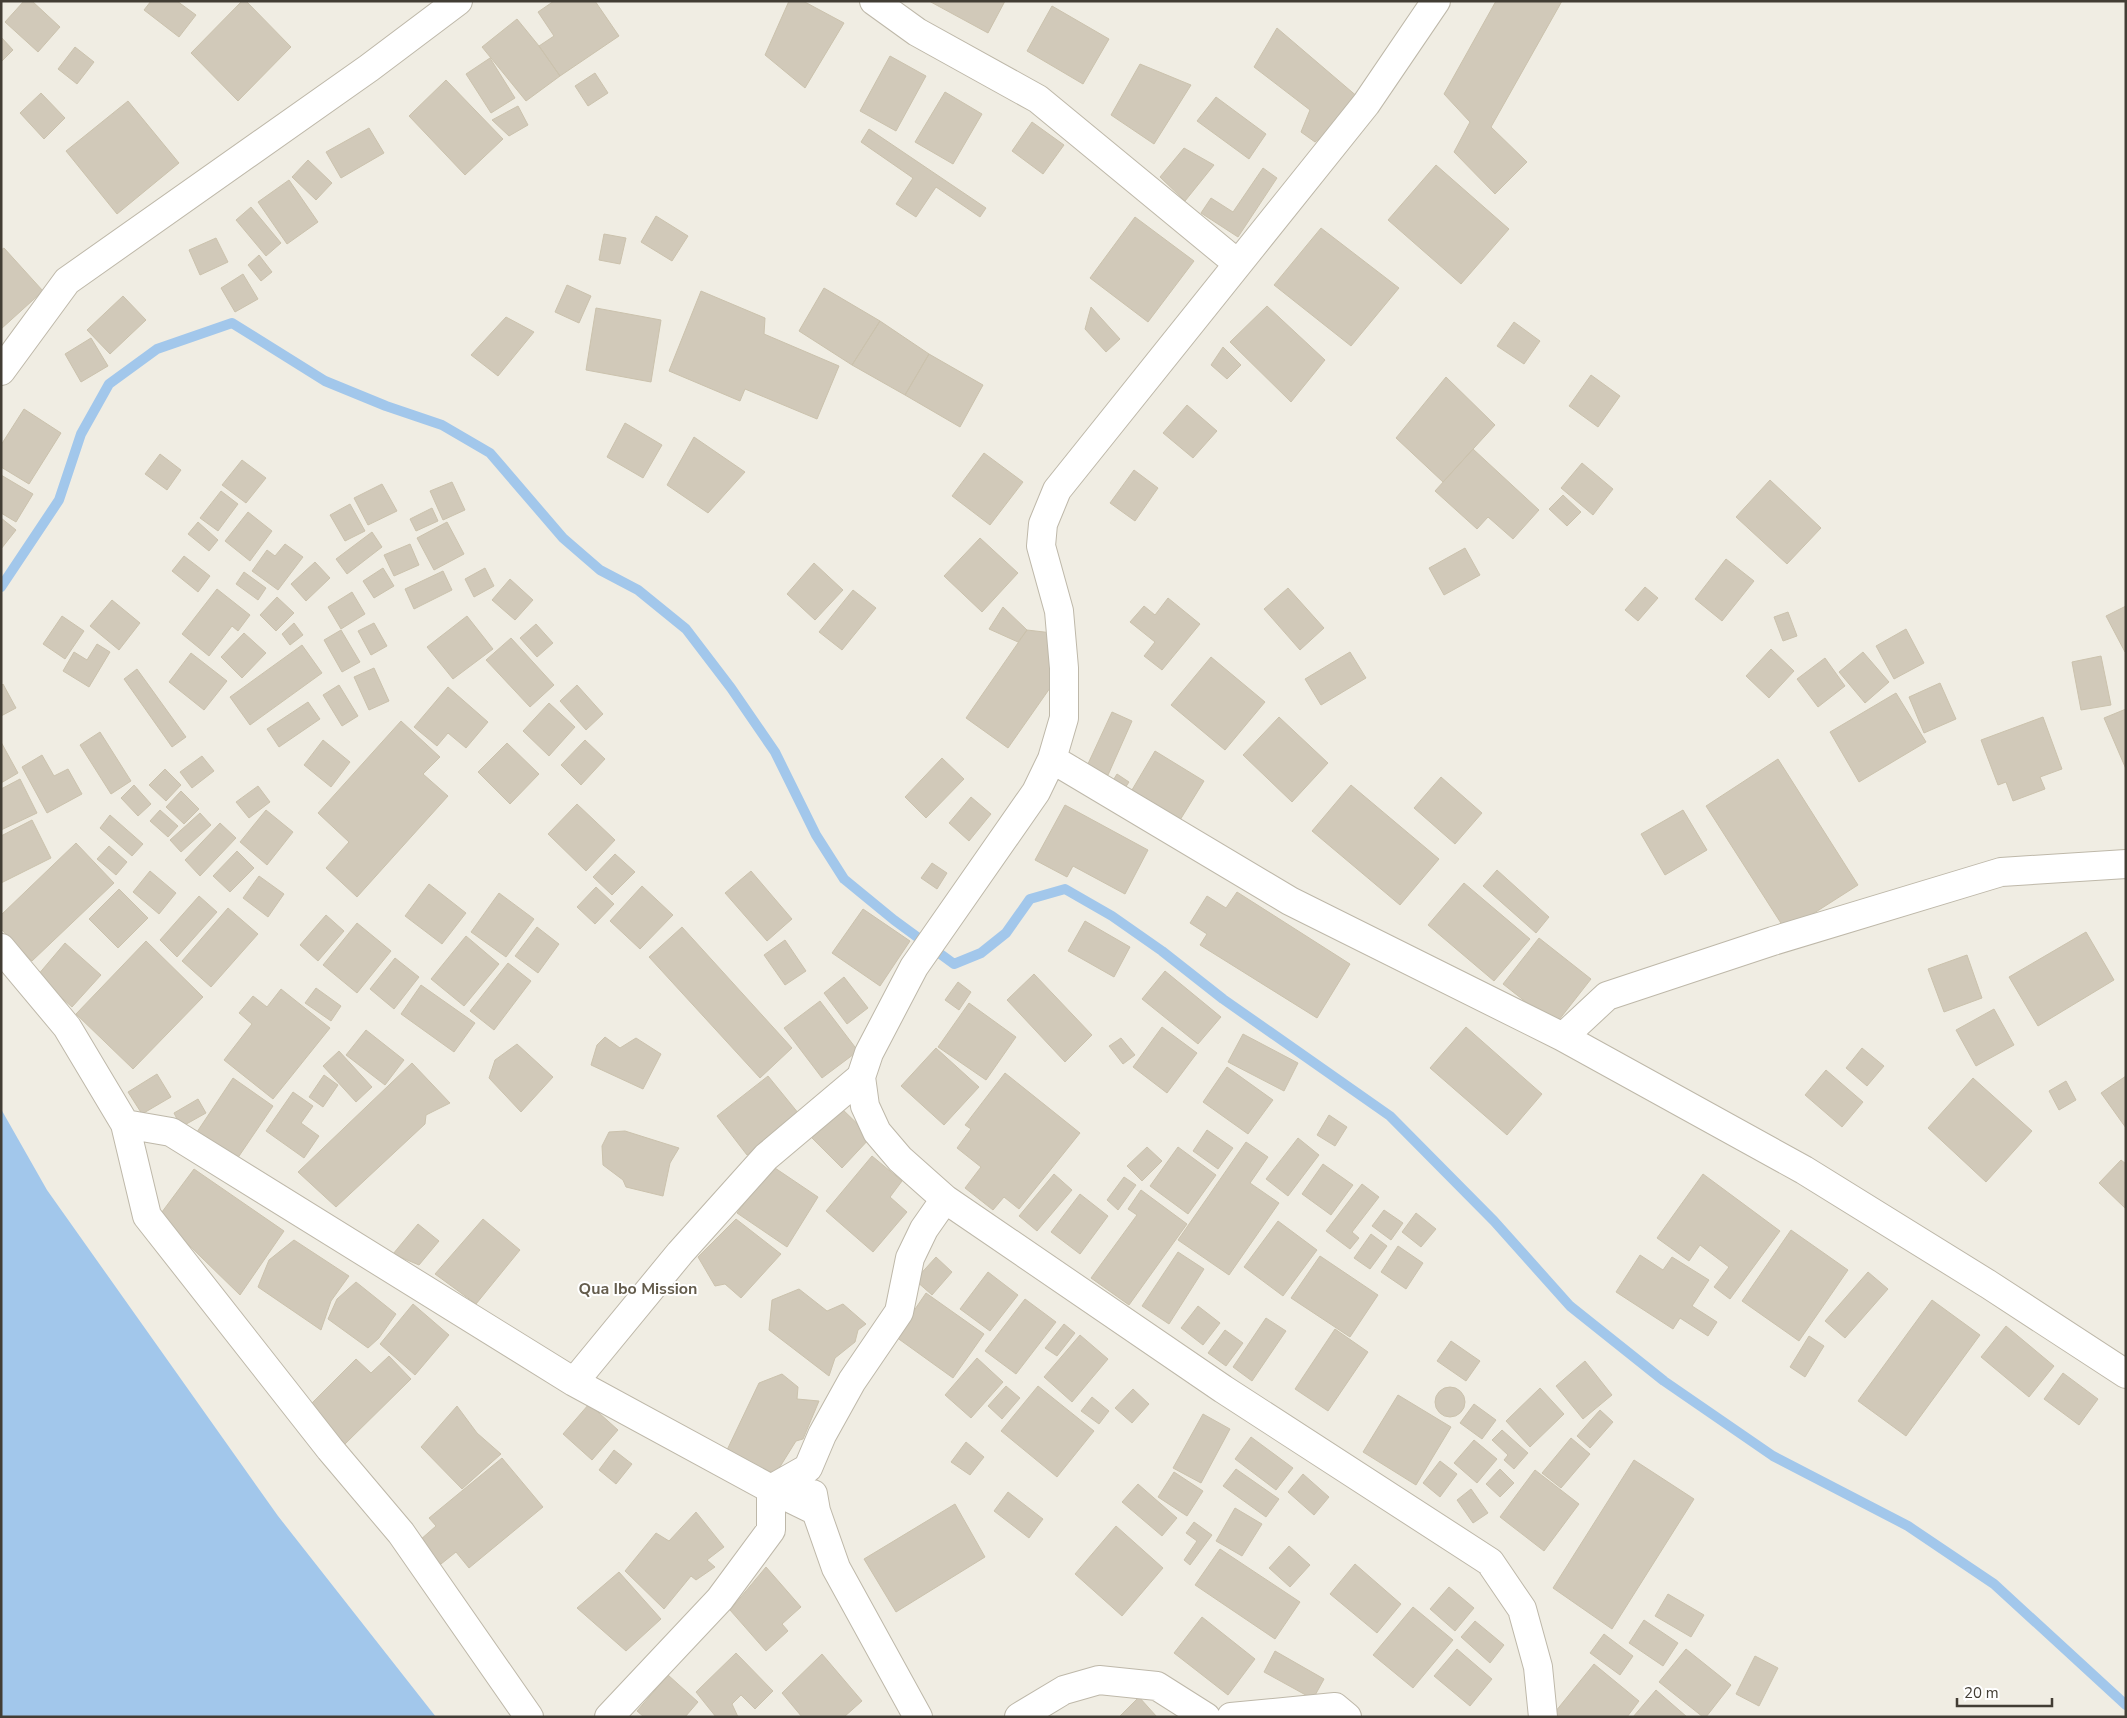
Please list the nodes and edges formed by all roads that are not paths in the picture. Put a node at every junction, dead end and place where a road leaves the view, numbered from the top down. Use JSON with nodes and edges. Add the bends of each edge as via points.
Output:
{"nodes":[{"id":1,"x":458,"y":1,"type":"edge"},
{"id":2,"x":874,"y":1,"type":"edge"},
{"id":3,"x":1436,"y":1,"type":"edge"},
{"id":4,"x":1237,"y":263,"type":"junction"},
{"id":5,"x":1,"y":371,"type":"edge"},
{"id":6,"x":1052,"y":759,"type":"junction"},
{"id":7,"x":2126,"y":864,"type":"edge"},
{"id":8,"x":1,"y":948,"type":"edge"},
{"id":9,"x":1563,"y":1037,"type":"junction"},
{"id":10,"x":861,"y":1077,"type":"junction"},
{"id":11,"x":125,"y":1124,"type":"junction"},
{"id":12,"x":945,"y":1199,"type":"junction"},
{"id":13,"x":2126,"y":1374,"type":"edge"},
{"id":14,"x":574,"y":1382,"type":"junction"},
{"id":15,"x":808,"y":1468,"type":"junction"},
{"id":16,"x":770,"y":1489,"type":"junction"},
{"id":17,"x":816,"y":1511,"type":"junction"},
{"id":18,"x":529,"y":1717,"type":"edge"},
{"id":19,"x":609,"y":1717,"type":"edge"},
{"id":20,"x":918,"y":1717,"type":"edge"},
{"id":21,"x":1019,"y":1717,"type":"edge"},
{"id":22,"x":1206,"y":1717,"type":"edge"},
{"id":23,"x":1232,"y":1717,"type":"edge"},
{"id":24,"x":1347,"y":1717,"type":"edge"},
{"id":25,"x":1543,"y":1717,"type":"edge"}],
"edges":[{"from":1,"to":5,"type":"street","via":[[67,281]]},
{"from":2,"to":4,"type":"street","via":[[916,32],[1038,100]]},
{"from":3,"to":4,"type":"street","via":[[1366,104]]},
{"from":4,"to":6,"type":"street","via":[[1057,490],[1043,524],[1041,546],[1058,611],[1064,668],[1064,718]]},
{"from":6,"to":9,"type":"street","via":[[1290,901]]},
{"from":6,"to":10,"type":"street","via":[[1036,792],[917,963],[869,1053]]},
{"from":7,"to":9,"type":"street","via":[[2001,872],[1773,941],[1607,996]]},
{"from":8,"to":11,"type":"street","via":[[67,1026]]},
{"from":9,"to":13,"type":"street","via":[[1804,1170]]},
{"from":10,"to":12,"type":"street","via":[[865,1106],[877,1132],[900,1159]]},
{"from":10,"to":14,"type":"street","via":[[766,1157],[680,1253]]},
{"from":11,"to":14,"type":"street","via":[[171,1132]]},
{"from":11,"to":18,"type":"street","via":[[147,1216],[401,1533]]},
{"from":12,"to":15,"type":"street","via":[[924,1229],[910,1258],[899,1312],[852,1381]]},
{"from":12,"to":25,"type":"street","via":[[1223,1389],[1490,1562],[1522,1609],[1538,1667]]},
{"from":14,"to":16,"type":"street"},
{"from":15,"to":16,"type":"street"},
{"from":15,"to":17,"type":"street"},
{"from":16,"to":17,"type":"street"},
{"from":16,"to":19,"type":"street","via":[[771,1530],[720,1599]]},
{"from":17,"to":20,"type":"street","via":[[836,1568]]},
{"from":21,"to":22,"type":"street","via":[[1064,1690],[1099,1680],[1156,1686]]},
{"from":23,"to":24,"type":"street","via":[[1335,1707]]}]}
